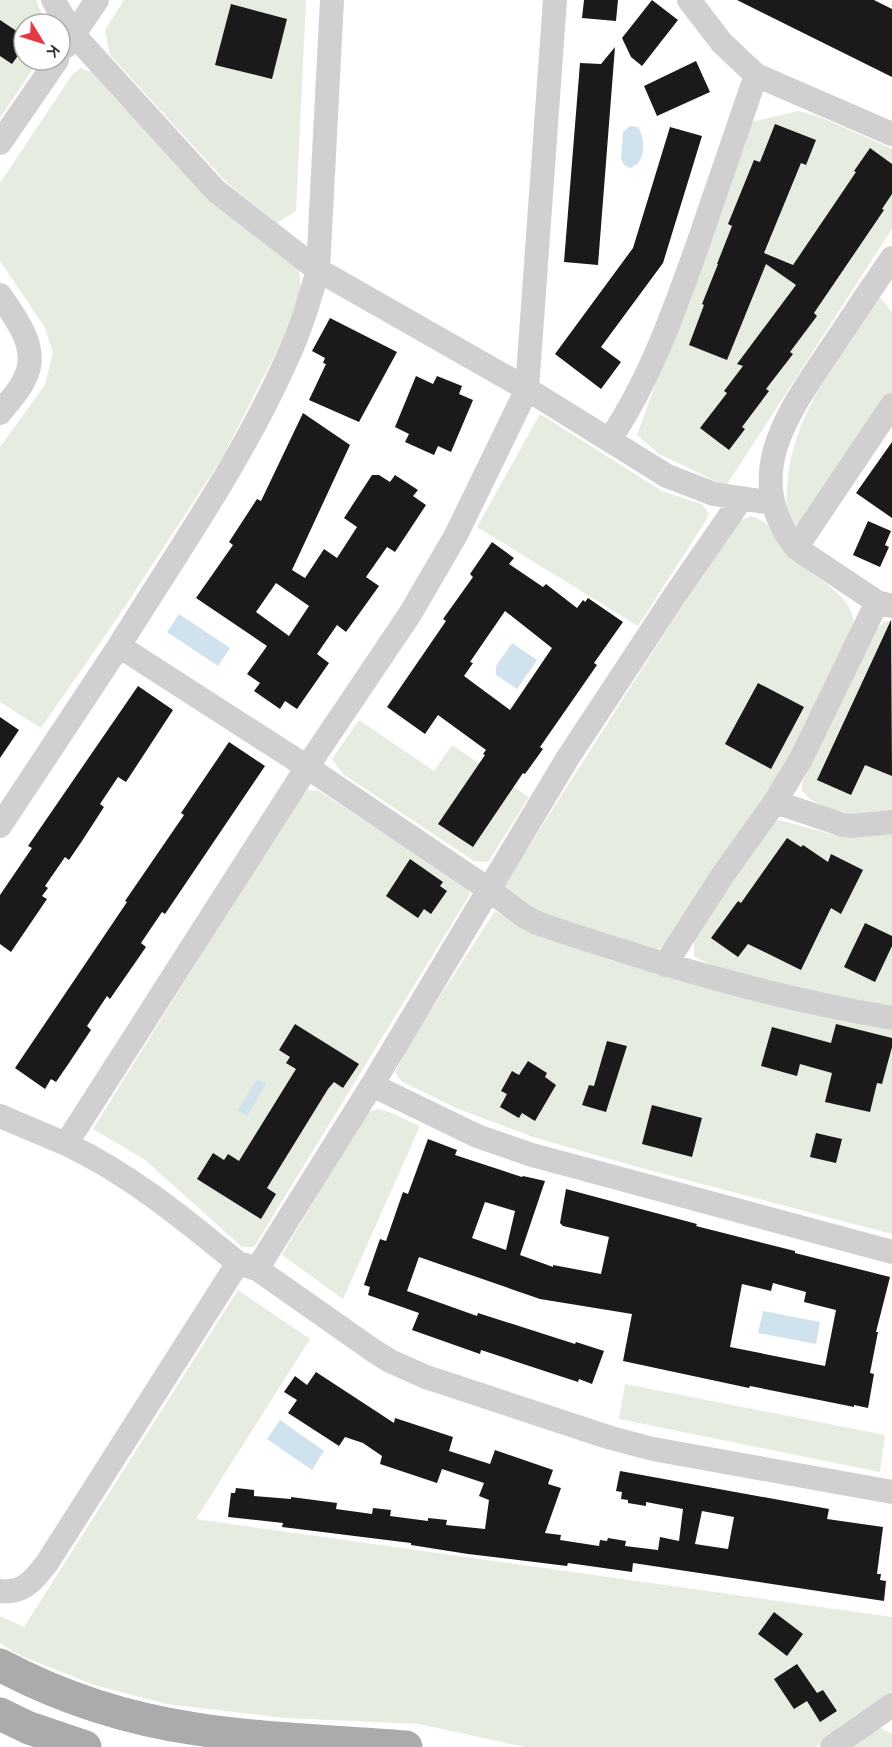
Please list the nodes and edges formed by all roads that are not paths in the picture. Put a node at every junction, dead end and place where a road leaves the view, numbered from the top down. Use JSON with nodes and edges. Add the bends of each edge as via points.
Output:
{"nodes":[{"id":1,"x":53,"y":0,"type":"edge"},
{"id":2,"x":98,"y":0,"type":"edge"},
{"id":3,"x":332,"y":0,"type":"edge"},
{"id":4,"x":555,"y":0,"type":"edge"},
{"id":5,"x":689,"y":0,"type":"edge"},
{"id":6,"x":74,"y":35,"type":"junction"},
{"id":7,"x":72,"y":38,"type":"edge"},
{"id":8,"x":49,"y":72,"type":"edge"},
{"id":9,"x":756,"y":75,"type":"junction"},
{"id":10,"x":892,"y":134,"type":"edge"},
{"id":11,"x":0,"y":143,"type":"edge"},
{"id":12,"x":318,"y":270,"type":"junction"},
{"id":13,"x":889,"y":274,"type":"edge"},
{"id":14,"x":0,"y":295,"type":"edge"},
{"id":15,"x":527,"y":389,"type":"junction"},
{"id":16,"x":892,"y":405,"type":"edge"},
{"id":17,"x":0,"y":413,"type":"edge"},
{"id":18,"x":610,"y":439,"type":"junction"},
{"id":19,"x":742,"y":498,"type":"junction"},
{"id":20,"x":772,"y":503,"type":"junction"},
{"id":21,"x":796,"y":548,"type":"junction"},
{"id":22,"x":884,"y":604,"type":"edge"},
{"id":23,"x":119,"y":646,"type":"junction"},
{"id":24,"x":307,"y":767,"type":"junction"},
{"id":25,"x":776,"y":802,"type":"junction"},
{"id":26,"x":892,"y":822,"type":"edge"},
{"id":27,"x":0,"y":826,"type":"edge"},
{"id":28,"x":488,"y":889,"type":"junction"},
{"id":29,"x":665,"y":965,"type":"junction"},
{"id":30,"x":892,"y":1018,"type":"edge"},
{"id":31,"x":372,"y":1085,"type":"junction"},
{"id":32,"x":0,"y":1116,"type":"edge"},
{"id":33,"x":66,"y":1144,"type":"junction"},
{"id":34,"x":892,"y":1252,"type":"edge"},
{"id":35,"x":248,"y":1266,"type":"junction"},
{"id":36,"x":892,"y":1492,"type":"edge"},
{"id":37,"x":0,"y":1591,"type":"edge"},
{"id":38,"x":0,"y":1665,"type":"edge"},
{"id":39,"x":892,"y":1705,"type":"edge"},
{"id":40,"x":0,"y":1714,"type":"edge"},
{"id":41,"x":85,"y":1747,"type":"edge"},
{"id":42,"x":406,"y":1747,"type":"edge"},
{"id":43,"x":832,"y":1747,"type":"edge"}],
"edges":[{"from":1,"to":6,"type":"street"},
{"from":2,"to":6,"type":"street"},
{"from":3,"to":12,"type":"street"},
{"from":4,"to":15,"type":"street"},
{"from":5,"to":9,"type":"street","via":[[722,43]]},
{"from":6,"to":7,"type":"street"},
{"from":6,"to":12,"type":"street","via":[[216,190]]},
{"from":8,"to":11,"type":"street"},
{"from":9,"to":10,"type":"street"},
{"from":9,"to":18,"type":"street","via":[[678,297],[644,380]]},
{"from":12,"to":15,"type":"street"},
{"from":12,"to":23,"type":"street","via":[[287,361],[242,448]]},
{"from":13,"to":20,"type":"street","via":[[802,391],[781,430],[772,470]]},
{"from":14,"to":17,"type":"street","via":[[25,336],[29,366],[25,379]]},
{"from":15,"to":18,"type":"street"},
{"from":15,"to":24,"type":"street","via":[[456,535],[410,614]]},
{"from":16,"to":21,"type":"street"},
{"from":18,"to":19,"type":"street","via":[[667,476],[714,494]]},
{"from":19,"to":20,"type":"street"},
{"from":19,"to":28,"type":"street","via":[[567,759]]},
{"from":20,"to":21,"type":"street","via":[[779,523]]},
{"from":21,"to":22,"type":"street"},
{"from":22,"to":25,"type":"street"},
{"from":23,"to":24,"type":"street"},
{"from":23,"to":27,"type":"street"},
{"from":24,"to":28,"type":"street"},
{"from":24,"to":33,"type":"street"},
{"from":25,"to":26,"type":"street","via":[[843,825]]},
{"from":25,"to":29,"type":"street","via":[[717,883]]},
{"from":28,"to":29,"type":"street","via":[[537,923]]},
{"from":28,"to":31,"type":"street"},
{"from":29,"to":30,"type":"street","via":[[755,990]]},
{"from":31,"to":34,"type":"street","via":[[477,1136],[532,1155]]},
{"from":31,"to":35,"type":"street"},
{"from":32,"to":33,"type":"street"},
{"from":33,"to":35,"type":"street","via":[[126,1177]]},
{"from":35,"to":36,"type":"street","via":[[390,1361],[426,1377],[653,1449]]},
{"from":35,"to":37,"type":"street","via":[[36,1578],[22,1589]]},
{"from":38,"to":42,"type":"main road","via":[[70,1696],[166,1723],[243,1734]]},
{"from":39,"to":43,"type":"street"},
{"from":40,"to":41,"type":"main road"}]}
